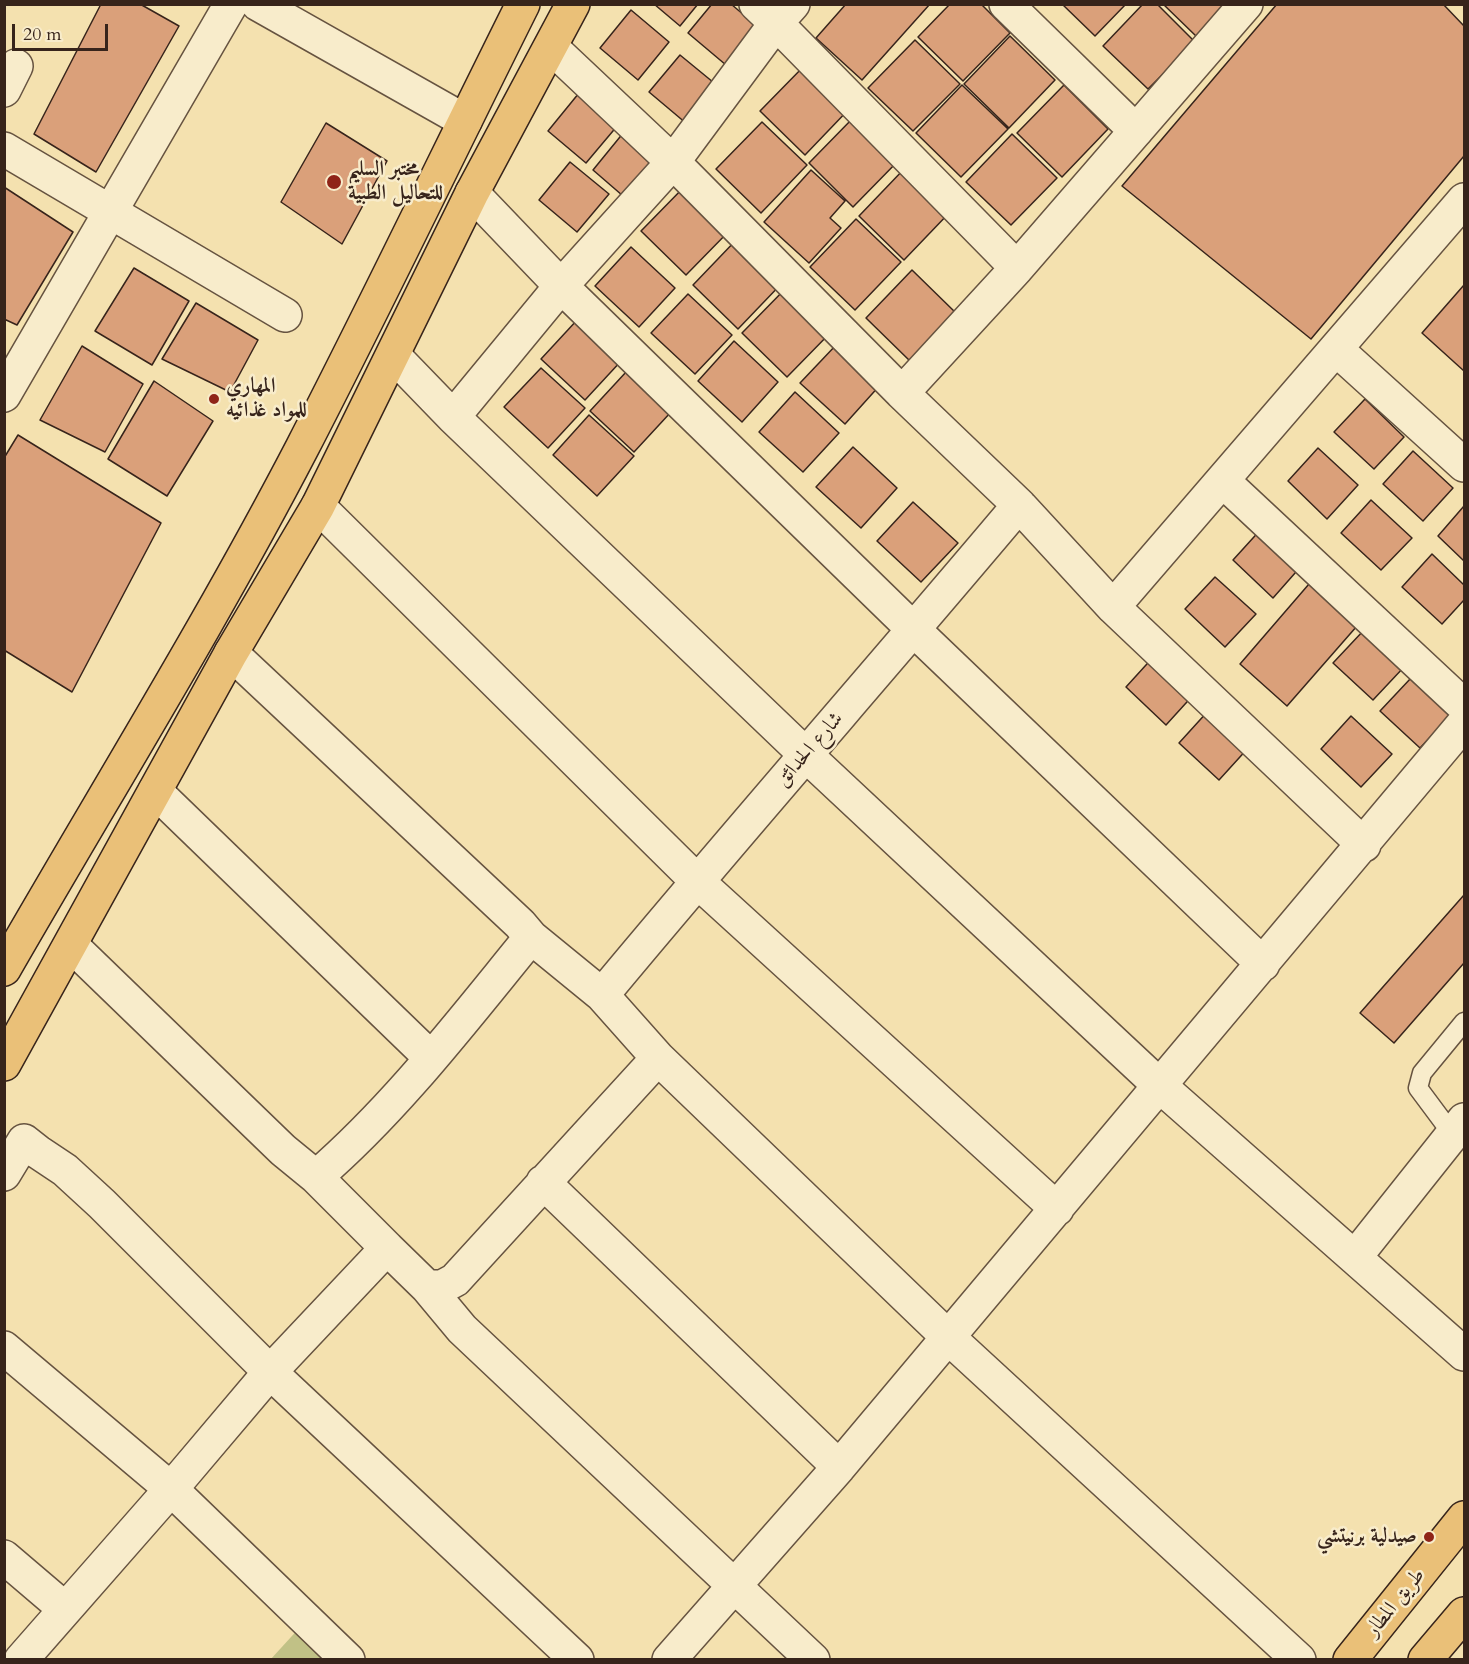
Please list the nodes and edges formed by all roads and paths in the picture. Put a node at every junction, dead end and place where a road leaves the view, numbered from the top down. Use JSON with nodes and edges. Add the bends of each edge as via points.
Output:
{"nodes":[{"id":1,"x":231,"y":4,"type":"edge"},
{"id":2,"x":258,"y":4,"type":"edge"},
{"id":3,"x":523,"y":4,"type":"edge"},
{"id":4,"x":573,"y":4,"type":"edge"},
{"id":5,"x":1006,"y":4,"type":"edge"},
{"id":6,"x":1246,"y":4,"type":"edge"},
{"id":7,"x":775,"y":11,"type":"edge"},
{"id":8,"x":551,"y":47,"type":"junction"},
{"id":9,"x":465,"y":121,"type":"junction"},
{"id":10,"x":1136,"y":131,"type":"junction"},
{"id":11,"x":4,"y":149,"type":"edge"},
{"id":12,"x":672,"y":162,"type":"junction"},
{"id":13,"x":472,"y":193,"type":"junction"},
{"id":14,"x":110,"y":212,"type":"junction"},
{"id":15,"x":1461,"y":212,"type":"edge"},
{"id":16,"x":1017,"y":268,"type":"junction"},
{"id":17,"x":561,"y":286,"type":"junction"},
{"id":18,"x":285,"y":315,"type":"dead end"},
{"id":19,"x":1336,"y":349,"type":"junction"},
{"id":20,"x":393,"y":355,"type":"junction"},
{"id":21,"x":902,"y":393,"type":"junction"},
{"id":22,"x":4,"y":395,"type":"edge"},
{"id":23,"x":453,"y":417,"type":"junction"},
{"id":24,"x":1464,"y":465,"type":"edge"},
{"id":25,"x":1223,"y":481,"type":"junction"},
{"id":26,"x":1019,"y":505,"type":"junction"},
{"id":27,"x":318,"y":507,"type":"junction"},
{"id":28,"x":1113,"y":607,"type":"junction"},
{"id":29,"x":914,"y":630,"type":"junction"},
{"id":30,"x":231,"y":653,"type":"junction"},
{"id":31,"x":1464,"y":706,"type":"edge"},
{"id":32,"x":1464,"y":723,"type":"edge"},
{"id":33,"x":806,"y":755,"type":"junction"},
{"id":34,"x":155,"y":791,"type":"junction"},
{"id":35,"x":1364,"y":845,"type":"junction"},
{"id":36,"x":697,"y":880,"type":"junction"},
{"id":37,"x":531,"y":937,"type":"junction"},
{"id":38,"x":71,"y":945,"type":"junction"},
{"id":39,"x":1263,"y":964,"type":"junction"},
{"id":40,"x":4,"y":969,"type":"edge"},
{"id":41,"x":602,"y":995,"type":"junction"},
{"id":42,"x":1464,"y":1022,"type":"edge"},
{"id":43,"x":431,"y":1058,"type":"junction"},
{"id":44,"x":658,"y":1058,"type":"junction"},
{"id":45,"x":4,"y":1064,"type":"edge"},
{"id":46,"x":1160,"y":1086,"type":"junction"},
{"id":47,"x":1459,"y":1127,"type":"edge"},
{"id":48,"x":14,"y":1132,"type":"edge"},
{"id":49,"x":4,"y":1174,"type":"edge"},
{"id":50,"x":316,"y":1177,"type":"junction"},
{"id":51,"x":543,"y":1182,"type":"junction"},
{"id":52,"x":1057,"y":1209,"type":"junction"},
{"id":53,"x":387,"y":1248,"type":"junction"},
{"id":54,"x":1355,"y":1257,"type":"junction"},
{"id":55,"x":427,"y":1287,"type":"junction"},
{"id":56,"x":949,"y":1338,"type":"junction"},
{"id":57,"x":4,"y":1348,"type":"edge"},
{"id":58,"x":1464,"y":1354,"type":"edge"},
{"id":59,"x":270,"y":1372,"type":"junction"},
{"id":60,"x":839,"y":1467,"type":"junction"},
{"id":61,"x":171,"y":1489,"type":"junction"},
{"id":62,"x":1464,"y":1518,"type":"edge"},
{"id":63,"x":4,"y":1557,"type":"edge"},
{"id":64,"x":735,"y":1586,"type":"junction"},
{"id":65,"x":65,"y":1610,"type":"junction"},
{"id":66,"x":1464,"y":1614,"type":"edge"},
{"id":67,"x":21,"y":1659,"type":"edge"},
{"id":68,"x":348,"y":1659,"type":"edge"},
{"id":69,"x":577,"y":1659,"type":"edge"},
{"id":70,"x":669,"y":1659,"type":"edge"},
{"id":71,"x":813,"y":1659,"type":"edge"},
{"id":72,"x":1299,"y":1659,"type":"edge"},
{"id":73,"x":1350,"y":1659,"type":"edge"},
{"id":74,"x":1425,"y":1659,"type":"edge"}],
"edges":[{"from":1,"to":14,"type":"street"},
{"from":2,"to":9,"type":"street"},
{"from":3,"to":9,"type":"main road"},
{"from":4,"to":8,"type":"main road"},
{"from":5,"to":10,"type":"street"},
{"from":6,"to":10,"type":"street"},
{"from":7,"to":12,"type":"street"},
{"from":7,"to":16,"type":"street"},
{"from":8,"to":12,"type":"street"},
{"from":8,"to":13,"type":"main road"},
{"from":9,"to":40,"type":"main road","via":[[302,448],[156,711]]},
{"from":10,"to":16,"type":"street"},
{"from":11,"to":14,"type":"street"},
{"from":12,"to":17,"type":"street"},
{"from":12,"to":21,"type":"street"},
{"from":13,"to":17,"type":"street"},
{"from":13,"to":20,"type":"main road"},
{"from":14,"to":18,"type":"street"},
{"from":14,"to":22,"type":"street"},
{"from":15,"to":19,"type":"street"},
{"from":16,"to":21,"type":"street"},
{"from":17,"to":23,"type":"street"},
{"from":17,"to":29,"type":"street"},
{"from":19,"to":24,"type":"street"},
{"from":19,"to":25,"type":"street"},
{"from":20,"to":23,"type":"street"},
{"from":20,"to":27,"type":"main road"},
{"from":21,"to":26,"type":"street"},
{"from":23,"to":33,"type":"street"},
{"from":25,"to":28,"type":"street"},
{"from":25,"to":31,"type":"street"},
{"from":26,"to":28,"type":"street"},
{"from":26,"to":29,"type":"street","name":"شارع الحدائق"},
{"from":27,"to":30,"type":"main road"},
{"from":27,"to":36,"type":"street"},
{"from":28,"to":35,"type":"street"},
{"from":29,"to":33,"type":"street","name":"شارع الحدائق"},
{"from":29,"to":39,"type":"street"},
{"from":30,"to":34,"type":"main road"},
{"from":30,"to":37,"type":"street"},
{"from":32,"to":35,"type":"street"},
{"from":33,"to":36,"type":"street","name":"شارع الحدائق"},
{"from":33,"to":46,"type":"street"},
{"from":34,"to":38,"type":"main road"},
{"from":34,"to":43,"type":"street"},
{"from":35,"to":39,"type":"street"},
{"from":36,"to":41,"type":"street","name":"شارع الحدائق"},
{"from":36,"to":52,"type":"street"},
{"from":37,"to":41,"type":"street"},
{"from":37,"to":43,"type":"street"},
{"from":38,"to":45,"type":"main road"},
{"from":38,"to":50,"type":"street","via":[[283,1150]]},
{"from":39,"to":46,"type":"street"},
{"from":41,"to":44,"type":"street"},
{"from":42,"to":47,"type":"lane","via":[[1422,1073],[1418,1088]]},
{"from":43,"to":50,"type":"street","via":[[347,1150]]},
{"from":44,"to":51,"type":"street"},
{"from":44,"to":56,"type":"street"},
{"from":46,"to":52,"type":"street"},
{"from":46,"to":54,"type":"street"},
{"from":47,"to":54,"type":"street"},
{"from":48,"to":49,"type":"street"},
{"from":48,"to":59,"type":"street","via":[[102,1204]]},
{"from":50,"to":53,"type":"street"},
{"from":51,"to":55,"type":"street","via":[[464,1273],[442,1287]]},
{"from":51,"to":60,"type":"street"},
{"from":52,"to":56,"type":"street"},
{"from":53,"to":55,"type":"street"},
{"from":53,"to":59,"type":"street"},
{"from":54,"to":58,"type":"street"},
{"from":55,"to":64,"type":"street","via":[[462,1329]]},
{"from":56,"to":60,"type":"street"},
{"from":56,"to":72,"type":"street"},
{"from":57,"to":61,"type":"street"},
{"from":59,"to":61,"type":"street"},
{"from":59,"to":69,"type":"street"},
{"from":60,"to":64,"type":"street"},
{"from":61,"to":65,"type":"street"},
{"from":61,"to":68,"type":"street"},
{"from":62,"to":73,"type":"main road","name":"طريق المطار"},
{"from":63,"to":65,"type":"street"},
{"from":64,"to":70,"type":"street"},
{"from":64,"to":71,"type":"street"},
{"from":65,"to":67,"type":"street"},
{"from":66,"to":74,"type":"main road"}]}
